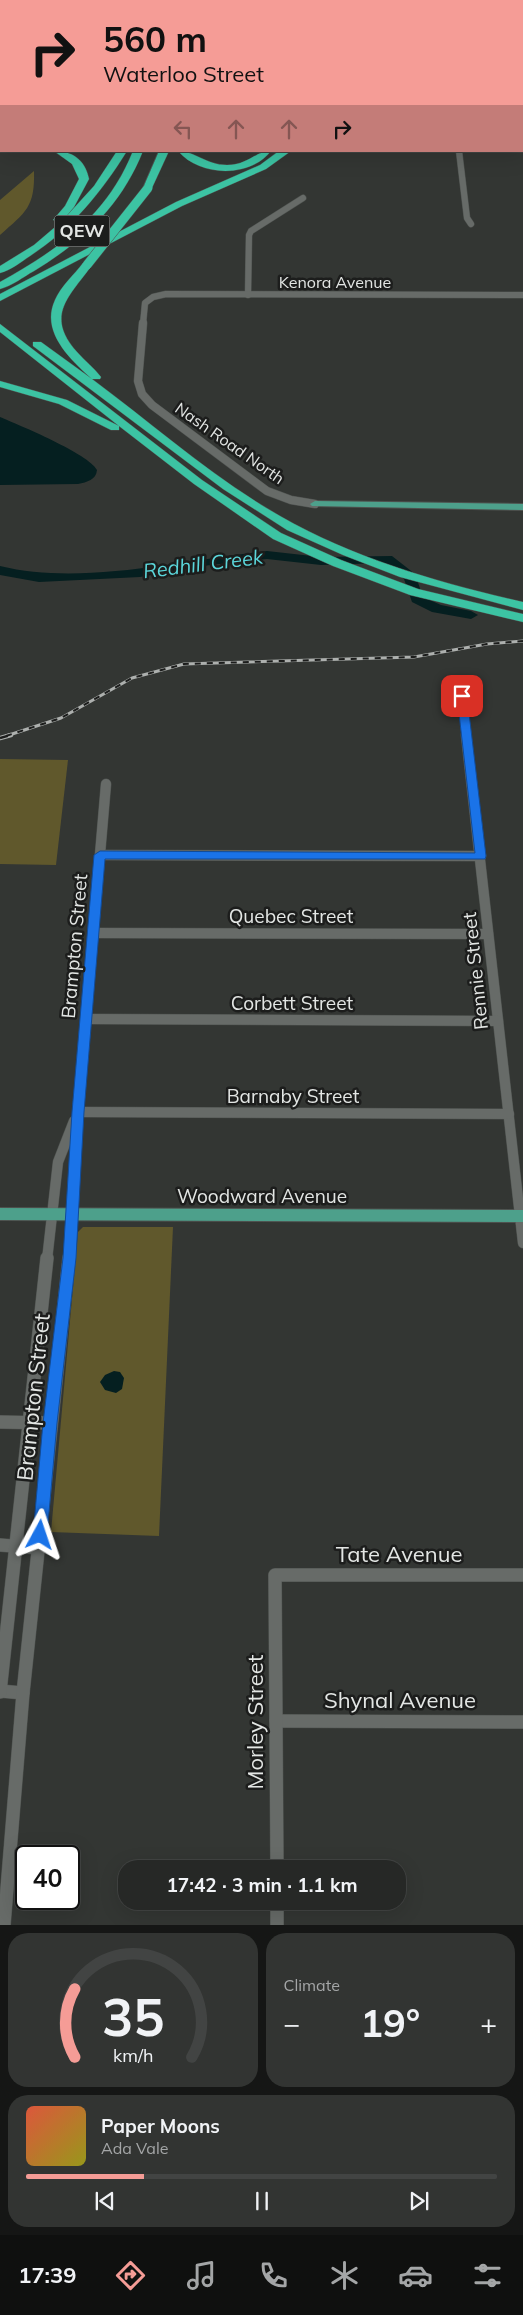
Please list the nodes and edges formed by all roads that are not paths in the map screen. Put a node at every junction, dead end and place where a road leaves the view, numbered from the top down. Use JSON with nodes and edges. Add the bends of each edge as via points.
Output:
{"nodes":[{"id":1,"x":61,"y":152,"type":"edge"},
{"id":2,"x":121,"y":152,"type":"edge"},
{"id":3,"x":138,"y":152,"type":"edge"},
{"id":4,"x":164,"y":152,"type":"edge"},
{"id":5,"x":184,"y":152,"type":"edge"},
{"id":6,"x":266,"y":152,"type":"edge"},
{"id":7,"x":285,"y":152,"type":"edge"},
{"id":8,"x":459,"y":152,"type":"edge"},
{"id":9,"x":303,"y":198,"type":"dead end"},
{"id":10,"x":471,"y":224,"type":"dead end"},
{"id":11,"x":31,"y":251,"type":"junction"},
{"id":12,"x":0,"y":270,"type":"edge"},
{"id":13,"x":0,"y":286,"type":"edge"},
{"id":14,"x":248,"y":295,"type":"junction"},
{"id":15,"x":523,"y":296,"type":"edge"},
{"id":16,"x":0,"y":298,"type":"edge"},
{"id":17,"x":147,"y":300,"type":"joint"},
{"id":18,"x":0,"y":316,"type":"edge"},
{"id":19,"x":6,"y":327,"type":"edge"},
{"id":20,"x":0,"y":384,"type":"edge"},
{"id":21,"x":122,"y":406,"type":"junction"},
{"id":22,"x":160,"y":453,"type":"junction"},
{"id":23,"x":315,"y":504,"type":"joint"},
{"id":24,"x":523,"y":507,"type":"edge"},
{"id":25,"x":523,"y":606,"type":"edge"},
{"id":26,"x":523,"y":618,"type":"edge"},
{"id":27,"x":462,"y":696,"type":"dead end"},
{"id":28,"x":106,"y":784,"type":"dead end"},
{"id":29,"x":100,"y":855,"type":"junction"},
{"id":30,"x":481,"y":856,"type":"junction"},
{"id":31,"x":94,"y":934,"type":"junction"},
{"id":32,"x":488,"y":934,"type":"junction"},
{"id":33,"x":86,"y":1020,"type":"junction"},
{"id":34,"x":498,"y":1021,"type":"junction"},
{"id":35,"x":78,"y":1112,"type":"junction"},
{"id":36,"x":509,"y":1114,"type":"junction"},
{"id":37,"x":0,"y":1214,"type":"edge"},
{"id":38,"x":52,"y":1214,"type":"junction"},
{"id":39,"x":73,"y":1214,"type":"junction"},
{"id":40,"x":522,"y":1216,"type":"edge"},
{"id":41,"x":523,"y":1243,"type":"edge"},
{"id":42,"x":0,"y":1422,"type":"edge"},
{"id":43,"x":31,"y":1422,"type":"junction"},
{"id":44,"x":50,"y":1423,"type":"junction"},
{"id":45,"x":0,"y":1545,"type":"edge"},
{"id":46,"x":18,"y":1545,"type":"junction"},
{"id":47,"x":38,"y":1548,"type":"junction"},
{"id":48,"x":275,"y":1575,"type":"joint"},
{"id":49,"x":523,"y":1575,"type":"edge"},
{"id":50,"x":0,"y":1691,"type":"edge"},
{"id":51,"x":23,"y":1693,"type":"junction"},
{"id":52,"x":276,"y":1721,"type":"junction"},
{"id":53,"x":523,"y":1722,"type":"edge"},
{"id":54,"x":277,"y":1860,"type":"edge"},
{"id":55,"x":277,"y":1910,"type":"edge"},
{"id":56,"x":4,"y":1925,"type":"edge"},
{"id":57,"x":277,"y":1925,"type":"edge"}],
"edges":[{"from":1,"to":11,"type":"highway","via":[[77,162],[84,180],[69,207]]},
{"from":2,"to":11,"type":"highway","number":"QEW","via":[[87,204]]},
{"from":3,"to":13,"type":"highway","number":"QEW","via":[[123,184],[90,223],[45,259]]},
{"from":4,"to":21,"type":"highway","bridge":true,"via":[[148,188],[58,303],[56,326],[65,344]]},
{"from":5,"to":6,"type":"highway","via":[[201,165],[229,168],[251,164]]},
{"from":7,"to":16,"type":"highway","via":[[263,167],[179,204]]},
{"from":8,"to":10,"type":"street","via":[[467,218]]},
{"from":9,"to":14,"type":"street","via":[[251,231]]},
{"from":11,"to":12,"type":"highway","number":"QEW"},
{"from":14,"to":15,"type":"street","name":"Kenora Avenue"},
{"from":14,"to":17,"type":"street","name":"Kenora Avenue","via":[[166,294]]},
{"from":17,"to":23,"type":"street","name":"Nash Road North","via":[[138,381],[142,394],[152,405],[267,491],[290,500]]},
{"from":18,"to":19,"type":"highway"},
{"from":19,"to":21,"type":"highway"},
{"from":19,"to":22,"type":"highway"},
{"from":20,"to":22,"type":"highway","via":[[63,402]]},
{"from":21,"to":25,"type":"highway","via":[[220,481],[291,527],[383,567]]},
{"from":22,"to":26,"type":"highway","via":[[277,536],[414,592]]},
{"from":23,"to":24,"type":"main road","name":"Nash Road North"},
{"from":27,"to":30,"type":"street","name":"Rennie Street"},
{"from":28,"to":29,"type":"street","name":"Brampton Street"},
{"from":29,"to":30,"type":"street"},
{"from":29,"to":31,"type":"street","name":"Brampton Street"},
{"from":30,"to":32,"type":"street","name":"Rennie Street"},
{"from":31,"to":32,"type":"street","name":"Quebec Street"},
{"from":31,"to":33,"type":"street","name":"Brampton Street"},
{"from":32,"to":34,"type":"street","name":"Rennie Street"},
{"from":33,"to":34,"type":"street","name":"Corbett Street"},
{"from":33,"to":35,"type":"street","name":"Brampton Street"},
{"from":34,"to":36,"type":"street","name":"Rennie Street"},
{"from":35,"to":36,"type":"street","name":"Barnaby Street"},
{"from":35,"to":38,"type":"street","name":"Brampton Street","via":[[58,1162]]},
{"from":35,"to":39,"type":"street","name":"Brampton Street"},
{"from":36,"to":40,"type":"street","name":"Rennie Street"},
{"from":37,"to":38,"type":"main road","name":"Woodward Avenue"},
{"from":38,"to":39,"type":"main road","name":"Woodward Avenue"},
{"from":38,"to":43,"type":"street","name":"Brampton Street"},
{"from":39,"to":40,"type":"main road","name":"Woodward Avenue"},
{"from":39,"to":44,"type":"street","name":"Brampton Street"},
{"from":40,"to":41,"type":"street","name":"Rennie Street"},
{"from":42,"to":43,"type":"street"},
{"from":43,"to":44,"type":"street"},
{"from":43,"to":46,"type":"street","name":"Brampton Street"},
{"from":44,"to":47,"type":"street","name":"Brampton Street"},
{"from":45,"to":46,"type":"street"},
{"from":46,"to":47,"type":"street"},
{"from":46,"to":50,"type":"street","name":"Brampton Street"},
{"from":47,"to":51,"type":"street","name":"Brampton Street"},
{"from":48,"to":49,"type":"street","name":"Tate Avenue"},
{"from":48,"to":52,"type":"street","name":"Morley Street"},
{"from":50,"to":51,"type":"street"},
{"from":51,"to":56,"type":"street","name":"Brampton Street"},
{"from":52,"to":53,"type":"street","name":"Shynal Avenue"},
{"from":52,"to":54,"type":"street","name":"Morley Street"},
{"from":55,"to":57,"type":"street"}]}
